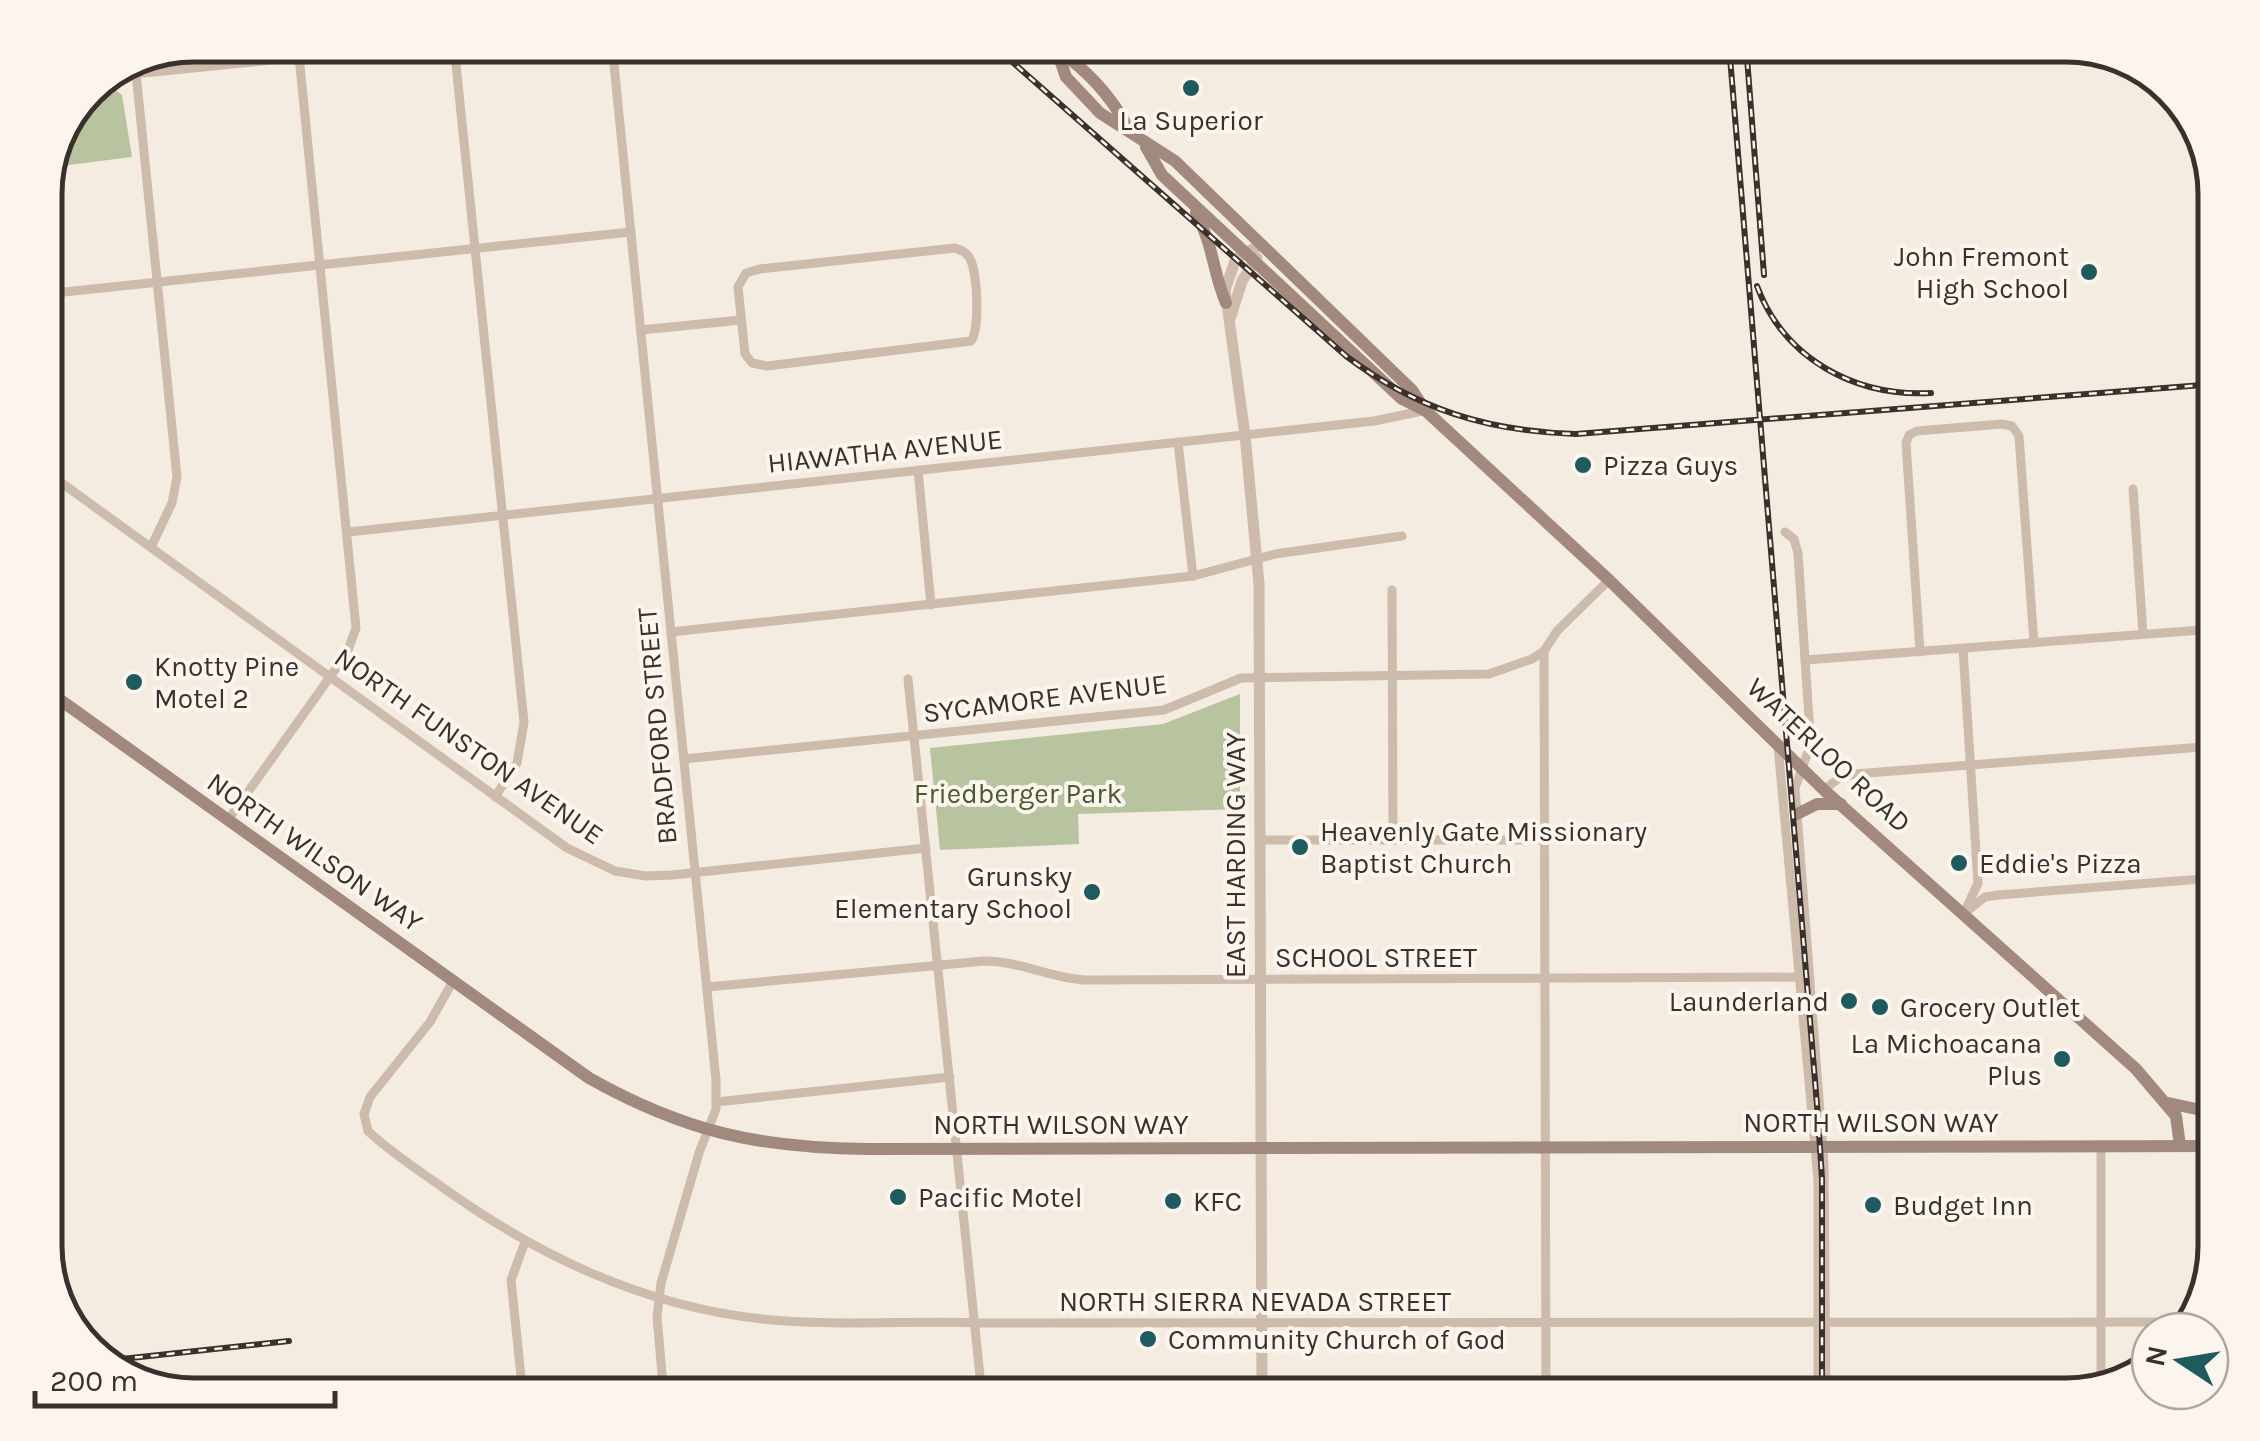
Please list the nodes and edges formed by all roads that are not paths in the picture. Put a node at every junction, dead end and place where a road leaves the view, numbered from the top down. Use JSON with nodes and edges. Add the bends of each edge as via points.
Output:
{"nodes":[{"id":1,"x":239,"y":62,"type":"edge"},
{"id":2,"x":300,"y":62,"type":"edge"},
{"id":3,"x":456,"y":62,"type":"edge"},
{"id":4,"x":614,"y":62,"type":"edge"},
{"id":5,"x":1063,"y":62,"type":"edge"},
{"id":6,"x":150,"y":71,"type":"edge"},
{"id":7,"x":131,"y":80,"type":"edge"},
{"id":8,"x":1145,"y":145,"type":"junction"},
{"id":9,"x":1190,"y":202,"type":"junction"},
{"id":10,"x":630,"y":232,"type":"junction"},
{"id":11,"x":1264,"y":245,"type":"junction"},
{"id":12,"x":476,"y":250,"type":"junction"},
{"id":13,"x":1243,"y":254,"type":"junction"},
{"id":14,"x":1254,"y":264,"type":"junction"},
{"id":15,"x":321,"y":266,"type":"junction"},
{"id":16,"x":157,"y":283,"type":"junction"},
{"id":17,"x":63,"y":292,"type":"edge"},
{"id":18,"x":1228,"y":310,"type":"junction"},
{"id":19,"x":742,"y":320,"type":"junction"},
{"id":20,"x":640,"y":330,"type":"junction"},
{"id":21,"x":1424,"y":410,"type":"junction"},
{"id":22,"x":1246,"y":435,"type":"junction"},
{"id":23,"x":1178,"y":442,"type":"junction"},
{"id":24,"x":918,"y":470,"type":"junction"},
{"id":25,"x":63,"y":484,"type":"edge"},
{"id":26,"x":2133,"y":489,"type":"dead end"},
{"id":27,"x":657,"y":498,"type":"junction"},
{"id":28,"x":503,"y":514,"type":"junction"},
{"id":29,"x":349,"y":532,"type":"junction"},
{"id":30,"x":1784,"y":532,"type":"dead end"},
{"id":31,"x":1402,"y":536,"type":"dead end"},
{"id":32,"x":151,"y":546,"type":"junction"},
{"id":33,"x":1258,"y":560,"type":"junction"},
{"id":34,"x":1192,"y":576,"type":"junction"},
{"id":35,"x":1609,"y":580,"type":"junction"},
{"id":36,"x":1392,"y":590,"type":"dead end"},
{"id":37,"x":932,"y":605,"type":"junction"},
{"id":38,"x":2198,"y":630,"type":"edge"},
{"id":39,"x":671,"y":632,"type":"junction"},
{"id":40,"x":2142,"y":634,"type":"junction"},
{"id":41,"x":2034,"y":643,"type":"junction"},
{"id":42,"x":1963,"y":648,"type":"junction"},
{"id":43,"x":1544,"y":651,"type":"junction"},
{"id":44,"x":1920,"y":652,"type":"junction"},
{"id":45,"x":1806,"y":660,"type":"junction"},
{"id":46,"x":1393,"y":676,"type":"junction"},
{"id":47,"x":1260,"y":677,"type":"junction"},
{"id":48,"x":330,"y":678,"type":"junction"},
{"id":49,"x":908,"y":678,"type":"dead end"},
{"id":50,"x":63,"y":702,"type":"edge"},
{"id":51,"x":915,"y":736,"type":"junction"},
{"id":52,"x":1778,"y":744,"type":"junction"},
{"id":53,"x":2198,"y":747,"type":"edge"},
{"id":54,"x":684,"y":759,"type":"junction"},
{"id":55,"x":1970,"y":764,"type":"junction"},
{"id":56,"x":1802,"y":768,"type":"junction"},
{"id":57,"x":1824,"y":790,"type":"junction"},
{"id":58,"x":496,"y":797,"type":"junction"},
{"id":59,"x":1841,"y":804,"type":"junction"},
{"id":60,"x":1797,"y":814,"type":"junction"},
{"id":61,"x":228,"y":820,"type":"junction"},
{"id":62,"x":1260,"y":840,"type":"junction"},
{"id":63,"x":1393,"y":840,"type":"junction"},
{"id":64,"x":1545,"y":840,"type":"junction"},
{"id":65,"x":926,"y":848,"type":"junction"},
{"id":66,"x":694,"y":874,"type":"junction"},
{"id":67,"x":2198,"y":879,"type":"edge"},
{"id":68,"x":1964,"y":914,"type":"junction"},
{"id":69,"x":938,"y":964,"type":"junction"},
{"id":70,"x":1810,"y":976,"type":"junction"},
{"id":71,"x":1798,"y":978,"type":"junction"},
{"id":72,"x":453,"y":980,"type":"junction"},
{"id":73,"x":1260,"y":980,"type":"junction"},
{"id":74,"x":1545,"y":980,"type":"junction"},
{"id":75,"x":707,"y":986,"type":"junction"},
{"id":76,"x":950,"y":1077,"type":"junction"},
{"id":77,"x":716,"y":1102,"type":"junction"},
{"id":78,"x":2168,"y":1102,"type":"junction"},
{"id":79,"x":2198,"y":1111,"type":"edge"},
{"id":80,"x":708,"y":1130,"type":"junction"},
{"id":81,"x":2101,"y":1146,"type":"junction"},
{"id":82,"x":2180,"y":1146,"type":"junction"},
{"id":83,"x":2198,"y":1146,"type":"edge"},
{"id":84,"x":1819,"y":1147,"type":"junction"},
{"id":85,"x":1546,"y":1148,"type":"junction"},
{"id":86,"x":1261,"y":1149,"type":"junction"},
{"id":87,"x":956,"y":1150,"type":"junction"},
{"id":88,"x":525,"y":1242,"type":"junction"},
{"id":89,"x":659,"y":1298,"type":"junction"},
{"id":90,"x":2101,"y":1322,"type":"junction"},
{"id":91,"x":2130,"y":1322,"type":"edge"},
{"id":92,"x":974,"y":1323,"type":"junction"},
{"id":93,"x":1262,"y":1324,"type":"junction"},
{"id":94,"x":1546,"y":1324,"type":"junction"},
{"id":95,"x":1822,"y":1324,"type":"junction"},
{"id":96,"x":2101,"y":1374,"type":"edge"},
{"id":97,"x":521,"y":1378,"type":"edge"},
{"id":98,"x":662,"y":1378,"type":"edge"},
{"id":99,"x":980,"y":1378,"type":"edge"},
{"id":100,"x":1262,"y":1378,"type":"edge"},
{"id":101,"x":1546,"y":1378,"type":"edge"},
{"id":102,"x":1819,"y":1378,"type":"edge"},
{"id":103,"x":1825,"y":1378,"type":"edge"}],
"edges":[{"from":1,"to":6,"type":"street"},
{"from":2,"to":15,"type":"street"},
{"from":3,"to":12,"type":"street"},
{"from":4,"to":10,"type":"street","name":"BRADFORD STREET"},
{"from":5,"to":8,"type":"main road","name":"WATERLOO ROAD","via":[[1066,77],[1100,114]]},
{"from":7,"to":16,"type":"street"},
{"from":8,"to":9,"type":"main road","name":"WATERLOO ROAD","via":[[1162,175]]},
{"from":8,"to":11,"type":"main road","name":"WATERLOO ROAD","via":[[1175,161]]},
{"from":9,"to":13,"type":"main road","name":"WATERLOO ROAD"},
{"from":9,"to":18,"type":"main road","via":[[1210,239]]},
{"from":10,"to":12,"type":"street"},
{"from":10,"to":20,"type":"street","name":"BRADFORD STREET"},
{"from":11,"to":13,"type":"street"},
{"from":11,"to":14,"type":"street","name":"EAST HARDING WAY"},
{"from":11,"to":21,"type":"main road","name":"WATERLOO ROAD","via":[[1412,390]]},
{"from":12,"to":15,"type":"street"},
{"from":12,"to":28,"type":"street"},
{"from":13,"to":14,"type":"main road","name":"WATERLOO ROAD"},
{"from":13,"to":18,"type":"street","name":"EAST HARDING WAY","via":[[1227,280]]},
{"from":14,"to":18,"type":"street","name":"EAST HARDING WAY"},
{"from":14,"to":21,"type":"main road","name":"WATERLOO ROAD","via":[[1402,399]]},
{"from":15,"to":16,"type":"street"},
{"from":15,"to":29,"type":"street"},
{"from":16,"to":17,"type":"street"},
{"from":16,"to":32,"type":"street","via":[[176,477],[172,503]]},
{"from":18,"to":22,"type":"street","name":"EAST HARDING WAY"},
{"from":19,"to":19,"type":"street","via":[[745,354],[760,366],[960,345],[977,333],[969,256],[955,248],[760,269],[739,282]]},
{"from":19,"to":20,"type":"street"},
{"from":20,"to":27,"type":"street","name":"BRADFORD STREET"},
{"from":21,"to":22,"type":"street","name":"HIAWATHA AVENUE"},
{"from":21,"to":35,"type":"main road","name":"WATERLOO ROAD"},
{"from":22,"to":23,"type":"street","name":"HIAWATHA AVENUE"},
{"from":22,"to":33,"type":"street","name":"EAST HARDING WAY"},
{"from":23,"to":24,"type":"street","name":"HIAWATHA AVENUE"},
{"from":23,"to":34,"type":"street"},
{"from":24,"to":27,"type":"street","name":"HIAWATHA AVENUE"},
{"from":24,"to":37,"type":"street"},
{"from":25,"to":32,"type":"street","name":"NORTH FUNSTON AVENUE"},
{"from":26,"to":40,"type":"street"},
{"from":27,"to":28,"type":"street","name":"HIAWATHA AVENUE"},
{"from":27,"to":39,"type":"street","name":"BRADFORD STREET"},
{"from":28,"to":29,"type":"street","name":"HIAWATHA AVENUE"},
{"from":28,"to":58,"type":"street","via":[[524,742]]},
{"from":29,"to":48,"type":"street","via":[[356,628]]},
{"from":30,"to":45,"type":"street","via":[[1798,552]]},
{"from":31,"to":33,"type":"street"},
{"from":32,"to":48,"type":"street","name":"NORTH FUNSTON AVENUE"},
{"from":33,"to":34,"type":"street"},
{"from":33,"to":47,"type":"street","name":"EAST HARDING WAY"},
{"from":34,"to":37,"type":"street"},
{"from":35,"to":43,"type":"street","name":"SYCAMORE AVENUE"},
{"from":35,"to":52,"type":"main road","name":"WATERLOO ROAD"},
{"from":36,"to":46,"type":"street"},
{"from":37,"to":39,"type":"street"},
{"from":38,"to":40,"type":"street"},
{"from":39,"to":54,"type":"street","name":"BRADFORD STREET"},
{"from":40,"to":41,"type":"street"},
{"from":41,"to":42,"type":"street"},
{"from":41,"to":44,"type":"street","via":[[2019,436],[2002,424],[1918,430],[1906,443]]},
{"from":42,"to":44,"type":"street"},
{"from":42,"to":55,"type":"street"},
{"from":43,"to":46,"type":"street","name":"SYCAMORE AVENUE","via":[[1489,674]]},
{"from":43,"to":64,"type":"street"},
{"from":44,"to":45,"type":"street"},
{"from":45,"to":56,"type":"street","via":[[1810,746]]},
{"from":46,"to":47,"type":"street","name":"SYCAMORE AVENUE"},
{"from":46,"to":63,"type":"street"},
{"from":47,"to":51,"type":"street","name":"SYCAMORE AVENUE","via":[[1238,679],[1164,710]]},
{"from":47,"to":62,"type":"street","name":"EAST HARDING WAY"},
{"from":48,"to":58,"type":"street","name":"NORTH FUNSTON AVENUE"},
{"from":48,"to":61,"type":"street"},
{"from":49,"to":51,"type":"street"},
{"from":50,"to":61,"type":"main road","name":"NORTH WILSON WAY"},
{"from":51,"to":54,"type":"street","name":"SYCAMORE AVENUE"},
{"from":51,"to":65,"type":"street"},
{"from":52,"to":56,"type":"main road","name":"WATERLOO ROAD"},
{"from":52,"to":71,"type":"street"},
{"from":53,"to":55,"type":"street"},
{"from":54,"to":66,"type":"street","name":"BRADFORD STREET"},
{"from":55,"to":57,"type":"street","via":[[1856,774]]},
{"from":55,"to":68,"type":"street","via":[[1978,882]]},
{"from":56,"to":57,"type":"main road","name":"WATERLOO ROAD"},
{"from":56,"to":60,"type":"street"},
{"from":57,"to":59,"type":"main road","name":"WATERLOO ROAD"},
{"from":58,"to":66,"type":"street","name":"NORTH FUNSTON AVENUE","via":[[567,848],[615,871]]},
{"from":59,"to":60,"type":"main road","via":[[1817,804]]},
{"from":59,"to":68,"type":"main road","name":"WATERLOO ROAD"},
{"from":60,"to":70,"type":"street"},
{"from":61,"to":72,"type":"main road","name":"NORTH WILSON WAY"},
{"from":62,"to":63,"type":"street"},
{"from":62,"to":73,"type":"street","name":"EAST HARDING WAY"},
{"from":63,"to":64,"type":"street"},
{"from":64,"to":74,"type":"street"},
{"from":65,"to":66,"type":"street","name":"NORTH FUNSTON AVENUE"},
{"from":65,"to":69,"type":"street"},
{"from":66,"to":75,"type":"street","name":"BRADFORD STREET"},
{"from":67,"to":68,"type":"street","via":[[1998,895]]},
{"from":68,"to":78,"type":"main road","name":"WATERLOO ROAD"},
{"from":69,"to":73,"type":"street","name":"SCHOOL STREET","via":[[997,961],[1074,979]]},
{"from":69,"to":75,"type":"street","name":"SCHOOL STREET"},
{"from":69,"to":76,"type":"street"},
{"from":70,"to":71,"type":"street","name":"SCHOOL STREET"},
{"from":70,"to":84,"type":"street"},
{"from":71,"to":74,"type":"street","name":"SCHOOL STREET"},
{"from":71,"to":84,"type":"street"},
{"from":72,"to":80,"type":"main road","name":"NORTH WILSON WAY","via":[[589,1078],[630,1102]]},
{"from":72,"to":88,"type":"street","name":"NORTH SIERRA NEVADA STREET","via":[[430,1022],[370,1097],[368,1131]]},
{"from":73,"to":74,"type":"street","name":"SCHOOL STREET"},
{"from":73,"to":86,"type":"street","name":"EAST HARDING WAY"},
{"from":74,"to":85,"type":"street"},
{"from":75,"to":77,"type":"street","name":"BRADFORD STREET"},
{"from":76,"to":77,"type":"street"},
{"from":76,"to":87,"type":"street"},
{"from":77,"to":80,"type":"street","name":"BRADFORD STREET"},
{"from":78,"to":79,"type":"main road"},
{"from":78,"to":82,"type":"main road","name":"WATERLOO ROAD"},
{"from":80,"to":87,"type":"main road","name":"NORTH WILSON WAY","via":[[799,1147]]},
{"from":80,"to":89,"type":"street","name":"BRADFORD STREET"},
{"from":81,"to":82,"type":"main road","name":"NORTH WILSON WAY"},
{"from":81,"to":84,"type":"main road","name":"NORTH WILSON WAY"},
{"from":81,"to":90,"type":"street"},
{"from":82,"to":83,"type":"main road","name":"NORTH WILSON WAY"},
{"from":84,"to":85,"type":"main road","name":"NORTH WILSON WAY"},
{"from":84,"to":95,"type":"street"},
{"from":85,"to":86,"type":"main road","name":"NORTH WILSON WAY"},
{"from":85,"to":94,"type":"street"},
{"from":86,"to":87,"type":"main road","name":"NORTH WILSON WAY"},
{"from":86,"to":93,"type":"street","name":"EAST HARDING WAY"},
{"from":87,"to":92,"type":"street"},
{"from":88,"to":89,"type":"street","name":"NORTH SIERRA NEVADA STREET"},
{"from":88,"to":97,"type":"street","via":[[511,1280]]},
{"from":89,"to":92,"type":"street","name":"NORTH SIERRA NEVADA STREET","via":[[761,1319]]},
{"from":89,"to":98,"type":"street","name":"BRADFORD STREET"},
{"from":90,"to":91,"type":"street","name":"NORTH SIERRA NEVADA STREET"},
{"from":90,"to":95,"type":"street","name":"NORTH SIERRA NEVADA STREET"},
{"from":90,"to":96,"type":"street"},
{"from":92,"to":93,"type":"street","name":"NORTH SIERRA NEVADA STREET"},
{"from":92,"to":99,"type":"street"},
{"from":93,"to":94,"type":"street","name":"NORTH SIERRA NEVADA STREET"},
{"from":93,"to":100,"type":"street","name":"EAST HARDING WAY"},
{"from":94,"to":95,"type":"street","name":"NORTH SIERRA NEVADA STREET"},
{"from":94,"to":101,"type":"street"},
{"from":95,"to":102,"type":"street"},
{"from":95,"to":103,"type":"street"}]}
